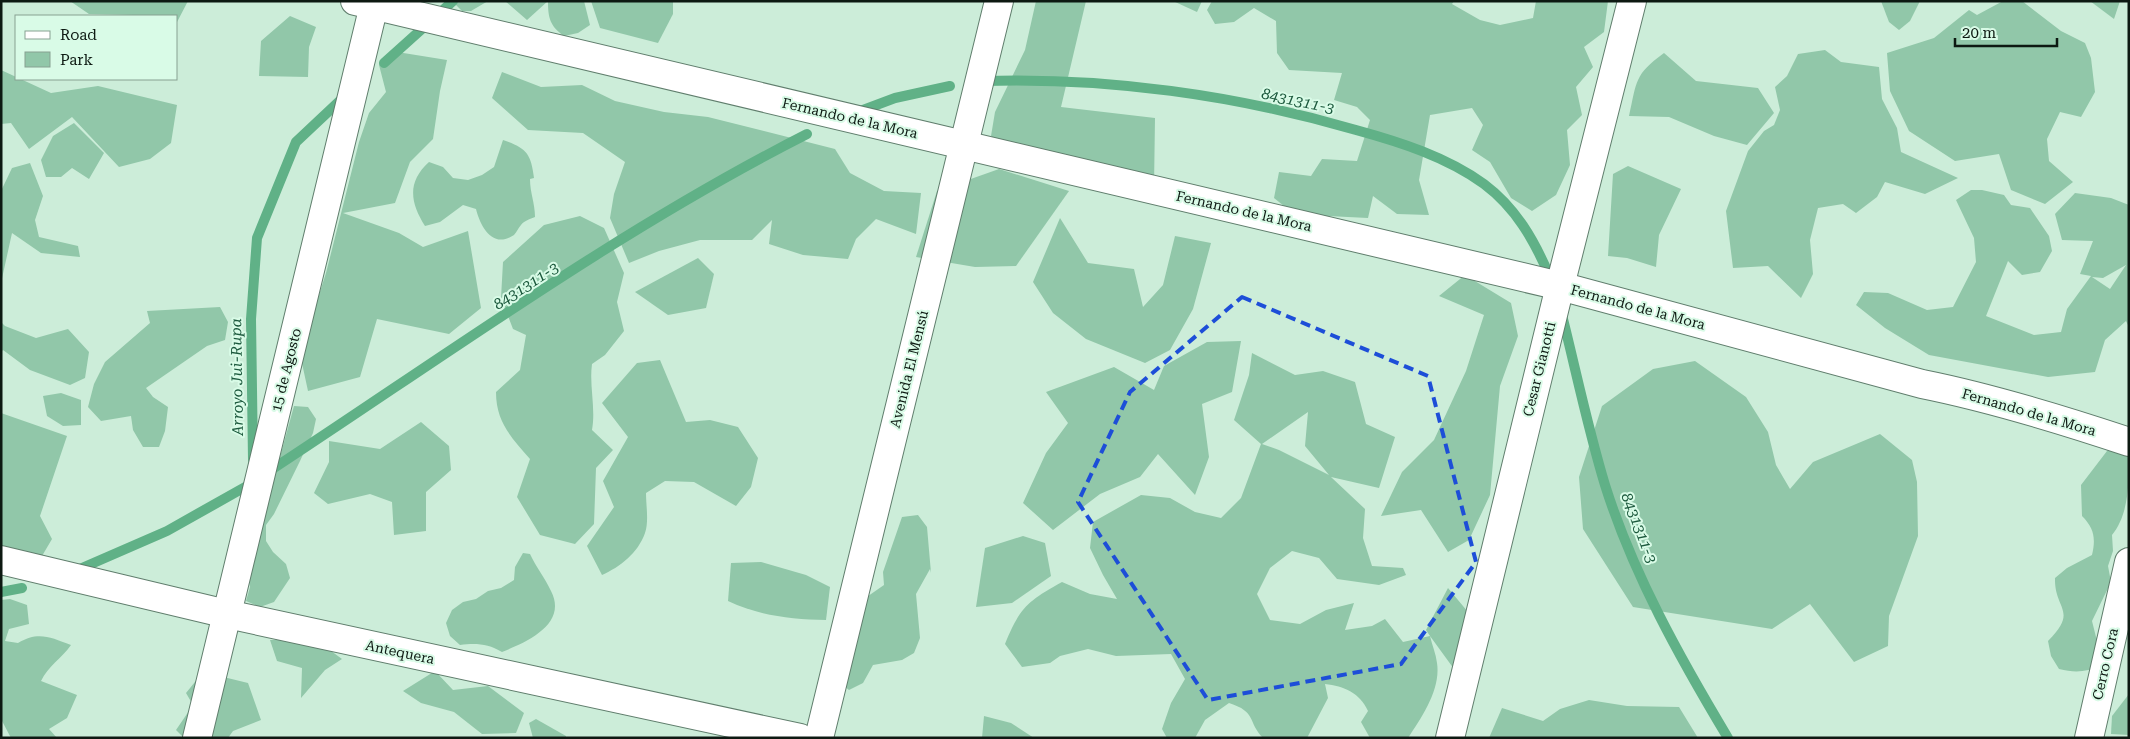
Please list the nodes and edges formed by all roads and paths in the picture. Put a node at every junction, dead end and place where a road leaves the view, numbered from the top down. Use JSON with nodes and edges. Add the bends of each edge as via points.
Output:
{"nodes":[{"id":1,"x":999,"y":1,"type":"edge"},
{"id":2,"x":1632,"y":1,"type":"edge"},
{"id":3,"x":368,"y":3,"type":"edge"},
{"id":4,"x":964,"y":145,"type":"junction"},
{"id":5,"x":1560,"y":286,"type":"junction"},
{"id":6,"x":2129,"y":442,"type":"edge"},
{"id":7,"x":1,"y":560,"type":"edge"},
{"id":8,"x":2129,"y":562,"type":"edge"},
{"id":9,"x":227,"y":614,"type":"junction"},
{"id":10,"x":197,"y":738,"type":"edge"},
{"id":11,"x":800,"y":738,"type":"edge"},
{"id":12,"x":819,"y":738,"type":"edge"},
{"id":13,"x":1450,"y":738,"type":"edge"},
{"id":14,"x":2089,"y":738,"type":"edge"}],
"edges":[{"from":1,"to":4,"type":"street","name":"Avenida El Mensú"},
{"from":2,"to":5,"type":"street","name":"Cesar Gianotti"},
{"from":3,"to":4,"type":"street","name":"Fernando de la Mora"},
{"from":3,"to":9,"type":"street","name":"15 de Agosto"},
{"from":4,"to":5,"type":"street","name":"Fernando de la Mora"},
{"from":4,"to":12,"type":"street","name":"Avenida El Mensú"},
{"from":5,"to":6,"type":"street","name":"Fernando de la Mora","via":[[2038,412]]},
{"from":5,"to":13,"type":"street","name":"Cesar Gianotti"},
{"from":7,"to":9,"type":"street","name":"Antequera"},
{"from":8,"to":14,"type":"street","name":"Cerro Cora"},
{"from":9,"to":10,"type":"street","name":"15 de Agosto"},
{"from":9,"to":11,"type":"street","name":"Antequera"}]}
